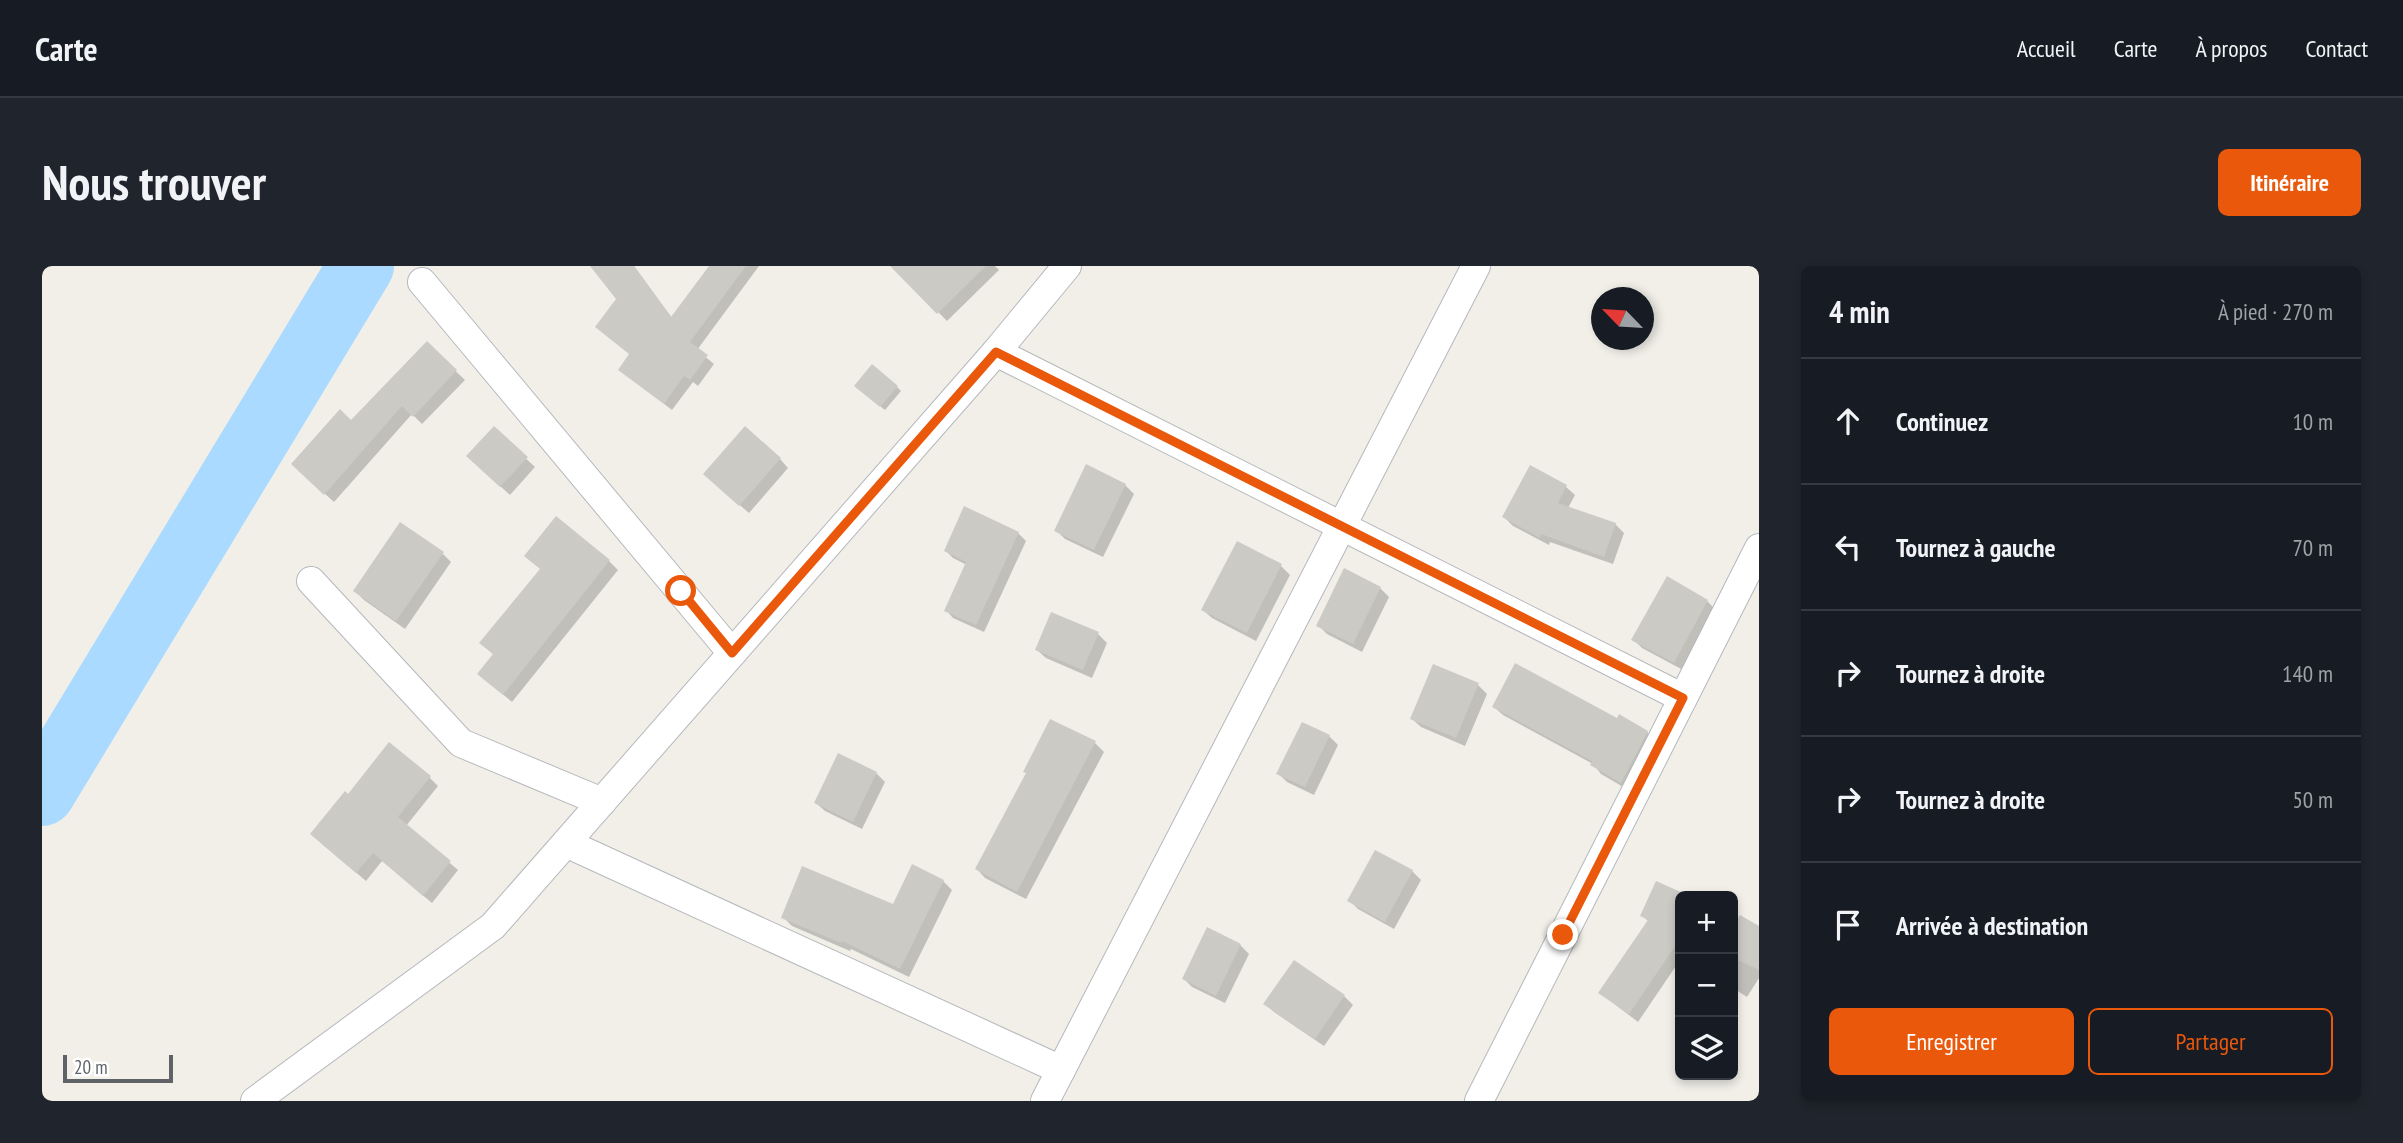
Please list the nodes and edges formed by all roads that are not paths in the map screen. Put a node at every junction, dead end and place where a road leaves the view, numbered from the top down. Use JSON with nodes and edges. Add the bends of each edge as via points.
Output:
{"nodes":[{"id":1,"x":1068,"y":266,"type":"edge"},
{"id":2,"x":1476,"y":266,"type":"edge"},
{"id":3,"x":422,"y":282,"type":"dead end"},
{"id":4,"x":996,"y":352,"type":"junction"},
{"id":5,"x":1342,"y":526,"type":"junction"},
{"id":6,"x":1759,"y":548,"type":"edge"},
{"id":7,"x":311,"y":581,"type":"dead end"},
{"id":8,"x":732,"y":653,"type":"junction"},
{"id":9,"x":1683,"y":698,"type":"junction"},
{"id":10,"x":603,"y":802,"type":"junction"},
{"id":11,"x":566,"y":843,"type":"junction"},
{"id":12,"x":1061,"y":1070,"type":"junction"},
{"id":13,"x":255,"y":1101,"type":"edge"},
{"id":14,"x":1045,"y":1101,"type":"edge"},
{"id":15,"x":1479,"y":1101,"type":"edge"}],
"edges":[{"from":1,"to":4,"type":"street"},
{"from":2,"to":5,"type":"street"},
{"from":3,"to":8,"type":"street"},
{"from":4,"to":5,"type":"street"},
{"from":4,"to":8,"type":"street"},
{"from":5,"to":9,"type":"street"},
{"from":5,"to":12,"type":"street"},
{"from":6,"to":9,"type":"street"},
{"from":7,"to":10,"type":"street","via":[[461,743]]},
{"from":8,"to":10,"type":"street"},
{"from":9,"to":15,"type":"street"},
{"from":10,"to":11,"type":"street"},
{"from":11,"to":12,"type":"street"},
{"from":11,"to":13,"type":"street","via":[[493,926]]},
{"from":12,"to":14,"type":"street"}]}
